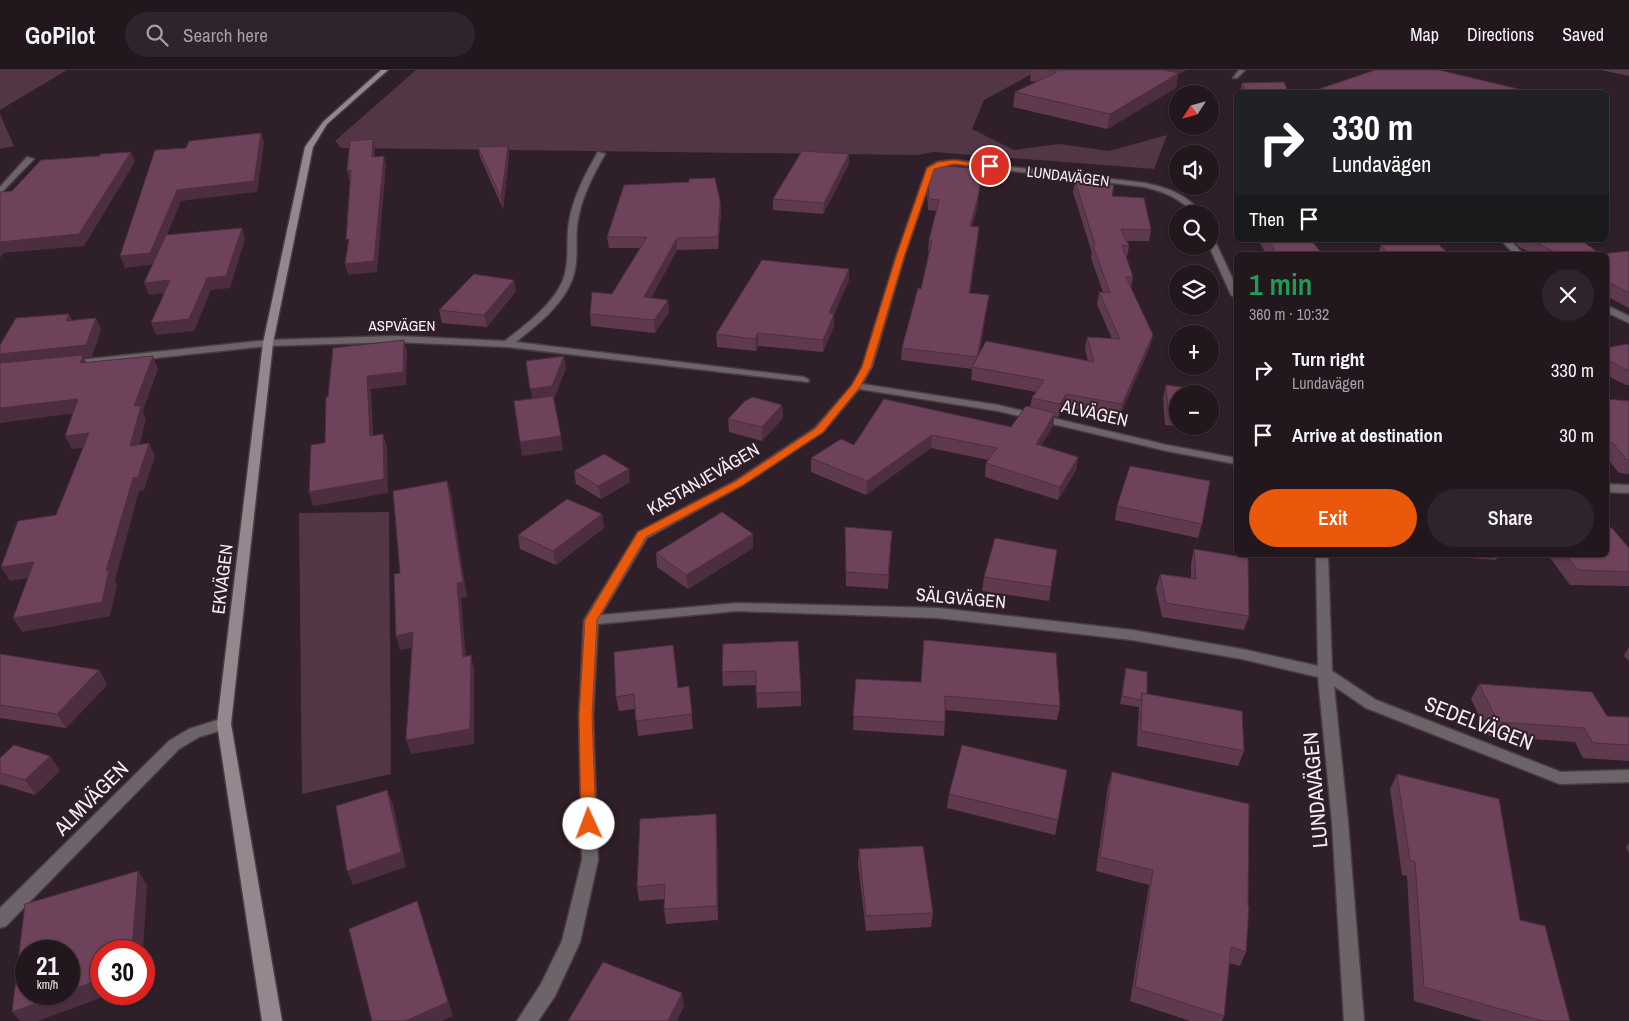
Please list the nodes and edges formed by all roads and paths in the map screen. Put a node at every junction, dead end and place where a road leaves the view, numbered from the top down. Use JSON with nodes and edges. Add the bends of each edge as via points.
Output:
{"nodes":[{"id":1,"x":385,"y":70,"type":"edge"},
{"id":2,"x":1242,"y":70,"type":"edge"},
{"id":3,"x":1235,"y":77,"type":"dead end"},
{"id":4,"x":601,"y":154,"type":"dead end"},
{"id":5,"x":30,"y":159,"type":"dead end"},
{"id":6,"x":931,"y":168,"type":"joint"},
{"id":7,"x":0,"y":192,"type":"edge"},
{"id":8,"x":1192,"y":205,"type":"edge"},
{"id":9,"x":1506,"y":242,"type":"edge"},
{"id":10,"x":1517,"y":252,"type":"edge"},
{"id":11,"x":1217,"y":255,"type":"edge"},
{"id":12,"x":1234,"y":291,"type":"edge"},
{"id":13,"x":1609,"y":310,"type":"edge"},
{"id":14,"x":1629,"y":320,"type":"edge"},
{"id":15,"x":268,"y":343,"type":"junction"},
{"id":16,"x":507,"y":344,"type":"junction"},
{"id":17,"x":55,"y":366,"type":"edge"},
{"id":18,"x":804,"y":380,"type":"dead end"},
{"id":19,"x":856,"y":386,"type":"junction"},
{"id":20,"x":1234,"y":460,"type":"edge"},
{"id":21,"x":1609,"y":488,"type":"edge"},
{"id":22,"x":1629,"y":489,"type":"edge"},
{"id":23,"x":1322,"y":557,"type":"edge"},
{"id":24,"x":591,"y":620,"type":"junction"},
{"id":25,"x":1325,"y":673,"type":"junction"},
{"id":26,"x":224,"y":724,"type":"junction"},
{"id":27,"x":1629,"y":776,"type":"edge"},
{"id":28,"x":0,"y":920,"type":"edge"},
{"id":29,"x":272,"y":1021,"type":"edge"},
{"id":30,"x":527,"y":1021,"type":"edge"},
{"id":31,"x":1354,"y":1021,"type":"edge"}],
"edges":[{"from":1,"to":15,"type":"street","name":"EKVÄGEN","via":[[325,123],[311,142]]},
{"from":2,"to":3,"type":"street"},
{"from":4,"to":16,"type":"street","via":[[577,207],[567,280],[533,324]]},
{"from":5,"to":7,"type":"street"},
{"from":6,"to":8,"type":"street","name":"LUNDAVÄGEN","via":[[954,162],[1145,185],[1167,191]]},
{"from":6,"to":19,"type":"street","name":"KASTANJEVÄGEN","via":[[867,367]]},
{"from":9,"to":10,"type":"street"},
{"from":11,"to":12,"type":"street"},
{"from":13,"to":14,"type":"street"},
{"from":15,"to":16,"type":"street","name":"ASPVÄGEN","via":[[397,339]]},
{"from":15,"to":17,"type":"street","name":"ASPVÄGEN"},
{"from":15,"to":26,"type":"street","name":"EKVÄGEN"},
{"from":16,"to":18,"type":"street","name":"ASPVÄGEN"},
{"from":19,"to":20,"type":"street","name":"ALVÄGEN","via":[[998,408],[1167,448]]},
{"from":19,"to":24,"type":"street","name":"KASTANJEVÄGEN","via":[[820,430],[739,483],[642,535]]},
{"from":21,"to":22,"type":"street"},
{"from":23,"to":25,"type":"street","name":"LUNDAVÄGEN"},
{"from":24,"to":25,"type":"street","name":"SÄLGVÄGEN","via":[[737,606],[938,613],[1132,635],[1242,654]]},
{"from":24,"to":30,"type":"street","name":"KASTANJEVÄGEN","via":[[586,716],[590,860],[571,942],[548,990]]},
{"from":25,"to":27,"type":"street","name":"SEDELVÄGEN","via":[[1371,704],[1560,778]]},
{"from":25,"to":31,"type":"street","name":"LUNDAVÄGEN","via":[[1340,822]]},
{"from":26,"to":28,"type":"street","name":"ALMVÄGEN","via":[[194,733],[174,745]]},
{"from":26,"to":29,"type":"street","name":"EKVÄGEN"}]}
